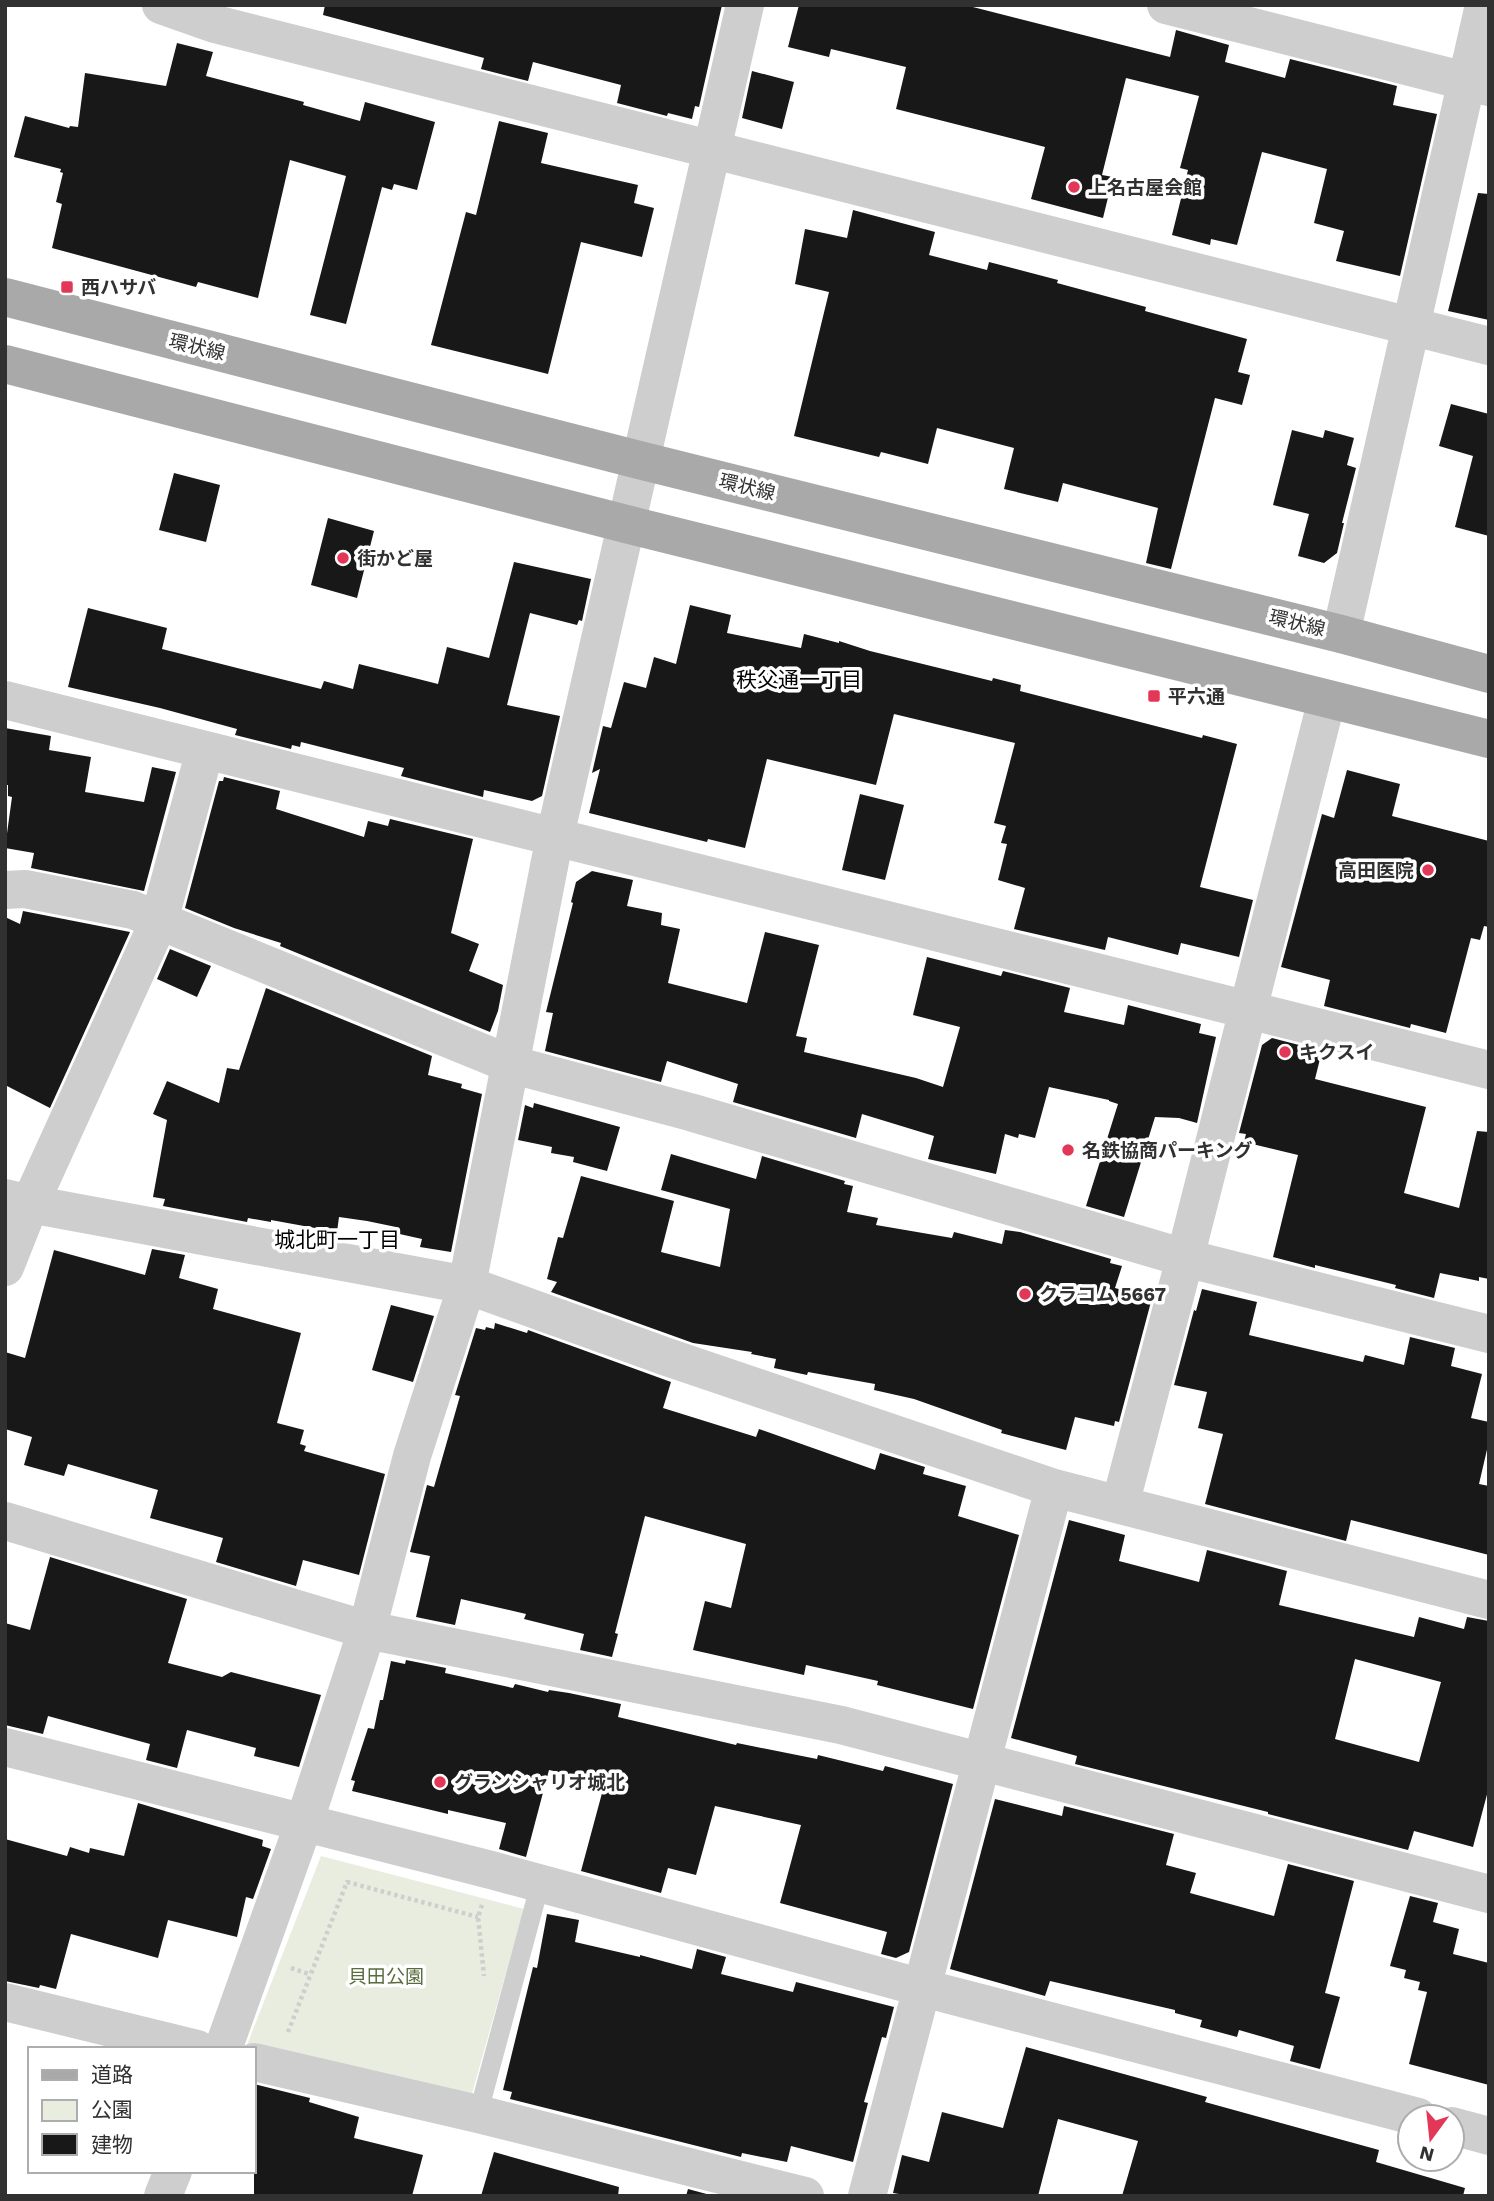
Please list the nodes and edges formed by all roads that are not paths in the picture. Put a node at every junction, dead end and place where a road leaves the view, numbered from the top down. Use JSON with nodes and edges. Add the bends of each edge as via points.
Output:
{"nodes":[{"id":1,"x":161,"y":5,"type":"edge"},
{"id":2,"x":745,"y":5,"type":"edge"},
{"id":3,"x":1166,"y":5,"type":"edge"},
{"id":4,"x":1484,"y":5,"type":"edge"},
{"id":5,"x":1478,"y":85,"type":"edge"},
{"id":6,"x":713,"y":149,"type":"junction"},
{"id":7,"x":5,"y":297,"type":"edge"},
{"id":8,"x":1410,"y":326,"type":"junction"},
{"id":9,"x":1489,"y":346,"type":"edge"},
{"id":10,"x":5,"y":364,"type":"edge"},
{"id":11,"x":639,"y":460,"type":"junction"},
{"id":12,"x":626,"y":524,"type":"junction"},
{"id":13,"x":1342,"y":634,"type":"junction"},
{"id":14,"x":1489,"y":674,"type":"edge"},
{"id":15,"x":1327,"y":699,"type":"junction"},
{"id":16,"x":5,"y":700,"type":"edge"},
{"id":17,"x":1489,"y":739,"type":"edge"},
{"id":18,"x":205,"y":750,"type":"junction"},
{"id":19,"x":555,"y":836,"type":"junction"},
{"id":20,"x":5,"y":890,"type":"edge"},
{"id":21,"x":159,"y":921,"type":"junction"},
{"id":22,"x":1246,"y":1011,"type":"junction"},
{"id":23,"x":510,"y":1064,"type":"junction"},
{"id":24,"x":1489,"y":1070,"type":"edge"},
{"id":25,"x":18,"y":1201,"type":"edge"},
{"id":26,"x":1185,"y":1258,"type":"junction"},
{"id":27,"x":5,"y":1267,"type":"edge"},
{"id":28,"x":467,"y":1285,"type":"junction"},
{"id":29,"x":1489,"y":1334,"type":"edge"},
{"id":30,"x":1054,"y":1488,"type":"junction"},
{"id":31,"x":1120,"y":1505,"type":"junction"},
{"id":32,"x":5,"y":1521,"type":"edge"},
{"id":33,"x":1489,"y":1600,"type":"edge"},
{"id":34,"x":367,"y":1630,"type":"junction"},
{"id":35,"x":5,"y":1747,"type":"edge"},
{"id":36,"x":981,"y":1761,"type":"junction"},
{"id":37,"x":304,"y":1823,"type":"junction"},
{"id":38,"x":540,"y":1884,"type":"junction"},
{"id":39,"x":1489,"y":1894,"type":"edge"},
{"id":40,"x":923,"y":1988,"type":"junction"},
{"id":41,"x":5,"y":2002,"type":"edge"},
{"id":42,"x":189,"y":2047,"type":"edge"},
{"id":43,"x":224,"y":2047,"type":"edge"},
{"id":44,"x":256,"y":2062,"type":"edge"},
{"id":45,"x":1396,"y":2111,"type":"edge"},
{"id":46,"x":478,"y":2114,"type":"junction"},
{"id":47,"x":1466,"y":2130,"type":"edge"},
{"id":48,"x":1489,"y":2136,"type":"edge"},
{"id":49,"x":172,"y":2173,"type":"edge"},
{"id":50,"x":163,"y":2196,"type":"edge"},
{"id":51,"x":805,"y":2196,"type":"edge"},
{"id":52,"x":867,"y":2196,"type":"edge"}],
"edges":[{"from":1,"to":6,"type":"street","via":[[215,24]]},
{"from":2,"to":6,"type":"street"},
{"from":3,"to":5,"type":"street"},
{"from":4,"to":5,"type":"street"},
{"from":5,"to":8,"type":"street"},
{"from":6,"to":8,"type":"street"},
{"from":6,"to":11,"type":"street"},
{"from":7,"to":11,"type":"main road","name":"環状線"},
{"from":8,"to":9,"type":"street"},
{"from":8,"to":13,"type":"street"},
{"from":10,"to":12,"type":"main road"},
{"from":11,"to":12,"type":"street"},
{"from":11,"to":13,"type":"main road","name":"環状線"},
{"from":12,"to":15,"type":"main road"},
{"from":12,"to":19,"type":"street"},
{"from":13,"to":14,"type":"main road","name":"環状線"},
{"from":15,"to":17,"type":"main road"},
{"from":15,"to":22,"type":"street"},
{"from":16,"to":18,"type":"street"},
{"from":18,"to":19,"type":"street"},
{"from":18,"to":21,"type":"street"},
{"from":19,"to":22,"type":"street"},
{"from":19,"to":23,"type":"street"},
{"from":20,"to":21,"type":"street","via":[[25,889],[133,910]]},
{"from":21,"to":23,"type":"street"},
{"from":21,"to":25,"type":"street"},
{"from":22,"to":24,"type":"street"},
{"from":22,"to":26,"type":"street"},
{"from":23,"to":26,"type":"street","via":[[690,1112]]},
{"from":23,"to":28,"type":"street"},
{"from":25,"to":27,"type":"street"},
{"from":25,"to":28,"type":"street"},
{"from":26,"to":29,"type":"street"},
{"from":26,"to":31,"type":"street"},
{"from":28,"to":30,"type":"street"},
{"from":28,"to":34,"type":"street","via":[[412,1456]]},
{"from":30,"to":31,"type":"street"},
{"from":30,"to":36,"type":"street"},
{"from":31,"to":33,"type":"street"},
{"from":32,"to":34,"type":"street"},
{"from":34,"to":36,"type":"street","via":[[841,1725]]},
{"from":34,"to":37,"type":"street"},
{"from":35,"to":37,"type":"street"},
{"from":36,"to":39,"type":"street"},
{"from":36,"to":40,"type":"street"},
{"from":37,"to":38,"type":"street"},
{"from":37,"to":43,"type":"street"},
{"from":38,"to":40,"type":"street"},
{"from":38,"to":46,"type":"lane"},
{"from":40,"to":45,"type":"street"},
{"from":40,"to":52,"type":"street"},
{"from":41,"to":42,"type":"street"},
{"from":44,"to":46,"type":"street"},
{"from":46,"to":51,"type":"street"},
{"from":47,"to":48,"type":"street"},
{"from":49,"to":50,"type":"street"}]}
